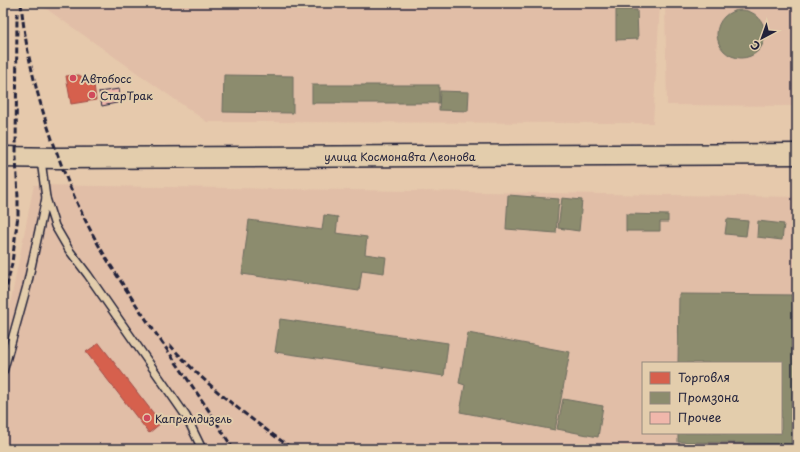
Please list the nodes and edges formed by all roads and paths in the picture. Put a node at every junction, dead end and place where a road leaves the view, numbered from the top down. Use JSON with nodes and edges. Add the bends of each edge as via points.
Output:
{"nodes":[{"id":1,"x":797,"y":154,"type":"edge"},
{"id":2,"x":3,"y":157,"type":"edge"},
{"id":3,"x":41,"y":158,"type":"junction"},
{"id":4,"x":46,"y":198,"type":"junction"},
{"id":5,"x":3,"y":372,"type":"edge"},
{"id":6,"x":202,"y":449,"type":"edge"}],
"edges":[{"from":1,"to":3,"type":"street","name":"улица Космонавта Леонова"},
{"from":2,"to":3,"type":"street","name":"улица Космонавта Леонова"},
{"from":3,"to":4,"type":"lane"},
{"from":4,"to":5,"type":"lane","via":[[27,286]]},
{"from":4,"to":6,"type":"lane","via":[[56,226],[69,250],[186,416]]}]}
